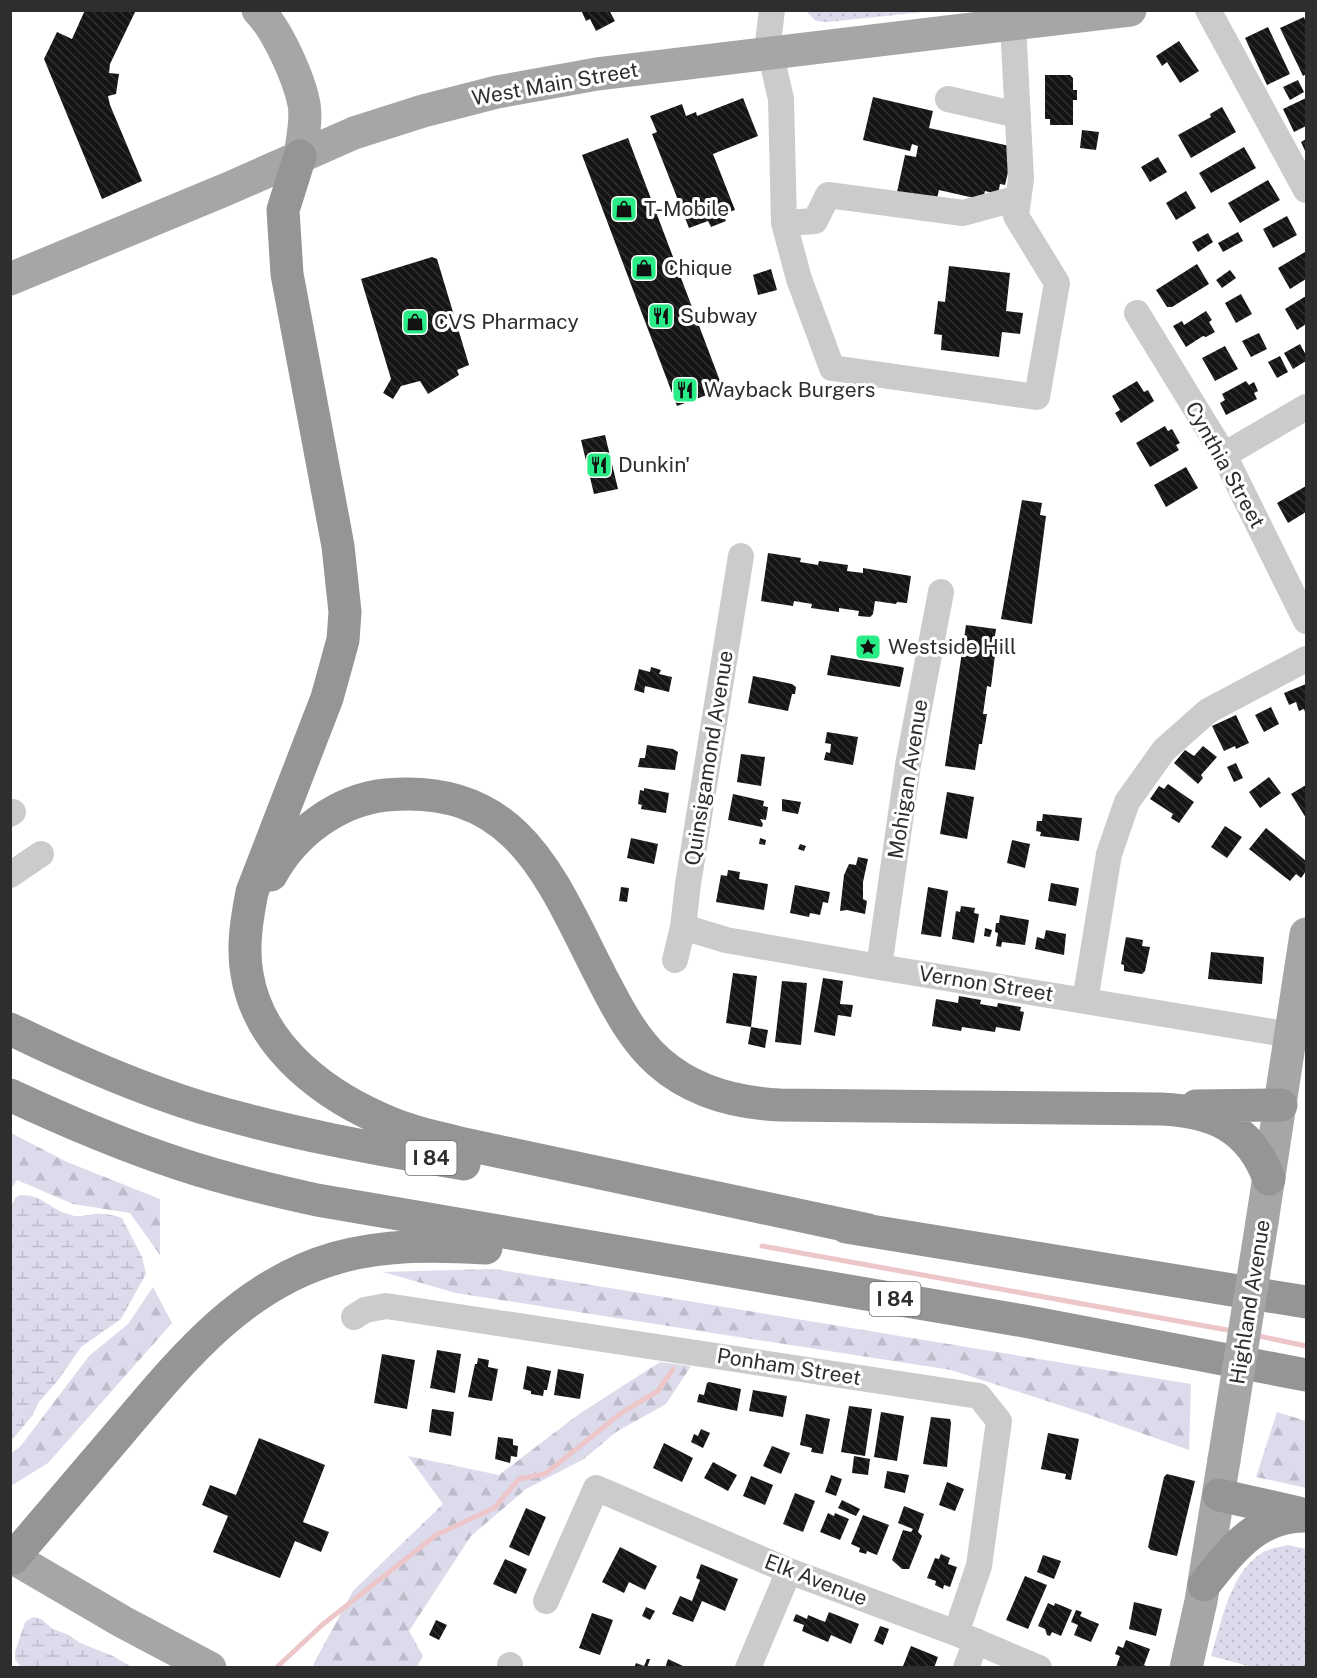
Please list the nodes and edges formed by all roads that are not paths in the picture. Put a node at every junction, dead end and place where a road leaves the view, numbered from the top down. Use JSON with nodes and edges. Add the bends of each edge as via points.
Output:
{"nodes":[{"id":1,"x":258,"y":10,"type":"edge"},
{"id":2,"x":772,"y":10,"type":"edge"},
{"id":3,"x":1130,"y":10,"type":"edge"},
{"id":4,"x":1208,"y":10,"type":"edge"},
{"id":5,"x":1013,"y":24,"type":"junction"},
{"id":6,"x":770,"y":53,"type":"junction"},
{"id":7,"x":948,"y":99,"type":"dead end"},
{"id":8,"x":1017,"y":115,"type":"junction"},
{"id":9,"x":300,"y":156,"type":"junction"},
{"id":10,"x":1306,"y":190,"type":"edge"},
{"id":11,"x":1018,"y":198,"type":"junction"},
{"id":12,"x":784,"y":223,"type":"junction"},
{"id":13,"x":10,"y":279,"type":"edge"},
{"id":14,"x":1137,"y":313,"type":"dead end"},
{"id":15,"x":1306,"y":407,"type":"edge"},
{"id":16,"x":1224,"y":455,"type":"junction"},
{"id":17,"x":741,"y":556,"type":"dead end"},
{"id":18,"x":941,"y":592,"type":"dead end"},
{"id":19,"x":1306,"y":621,"type":"edge"},
{"id":20,"x":1306,"y":659,"type":"edge"},
{"id":21,"x":41,"y":854,"type":"dead end"},
{"id":22,"x":10,"y":875,"type":"edge"},
{"id":23,"x":683,"y":927,"type":"junction"},
{"id":24,"x":1306,"y":934,"type":"edge"},
{"id":25,"x":675,"y":960,"type":"dead end"},
{"id":26,"x":879,"y":967,"type":"junction"},
{"id":27,"x":246,"y":971,"type":"junction"},
{"id":28,"x":1085,"y":1001,"type":"junction"},
{"id":29,"x":10,"y":1029,"type":"edge"},
{"id":30,"x":1291,"y":1035,"type":"junction"},
{"id":31,"x":10,"y":1095,"type":"edge"},
{"id":32,"x":1281,"y":1105,"type":"junction"},
{"id":33,"x":1161,"y":1109,"type":"junction"},
{"id":34,"x":1269,"y":1179,"type":"junction"},
{"id":35,"x":868,"y":1230,"type":"junction"},
{"id":36,"x":671,"y":1261,"type":"junction"},
{"id":37,"x":1151,"y":1277,"type":"junction"},
{"id":38,"x":1306,"y":1294,"type":"edge"},
{"id":39,"x":1306,"y":1302,"type":"edge"},
{"id":40,"x":354,"y":1317,"type":"dead end"},
{"id":41,"x":1119,"y":1338,"type":"junction"},
{"id":42,"x":1306,"y":1375,"type":"edge"},
{"id":43,"x":1306,"y":1394,"type":"edge"},
{"id":44,"x":1219,"y":1495,"type":"junction"},
{"id":45,"x":1306,"y":1515,"type":"edge"},
{"id":46,"x":12,"y":1557,"type":"edge"},
{"id":47,"x":789,"y":1570,"type":"junction"},
{"id":48,"x":1204,"y":1585,"type":"junction"},
{"id":49,"x":546,"y":1600,"type":"dead end"},
{"id":50,"x":966,"y":1637,"type":"junction"},
{"id":51,"x":210,"y":1668,"type":"edge"},
{"id":52,"x":748,"y":1668,"type":"edge"},
{"id":53,"x":966,"y":1668,"type":"edge"},
{"id":54,"x":1039,"y":1668,"type":"edge"},
{"id":55,"x":1186,"y":1668,"type":"edge"}],
"edges":[{"from":1,"to":9,"type":"main road","via":[[276,35],[304,105]]},
{"from":2,"to":6,"type":"street"},
{"from":3,"to":5,"type":"main road","name":"West Main Street"},
{"from":4,"to":10,"type":"street"},
{"from":5,"to":6,"type":"main road","name":"West Main Street"},
{"from":5,"to":8,"type":"street"},
{"from":6,"to":9,"type":"main road","name":"West Main Street","via":[[597,74],[497,92],[368,128]]},
{"from":6,"to":12,"type":"street","via":[[781,99]]},
{"from":7,"to":8,"type":"street"},
{"from":8,"to":11,"type":"street","via":[[1021,179]]},
{"from":9,"to":13,"type":"main road","name":"West Main Street"},
{"from":9,"to":27,"type":"highway","via":[[284,210],[287,274],[338,546],[345,612],[343,640],[327,698],[252,892],[246,923]]},
{"from":11,"to":12,"type":"street","via":[[963,213],[828,195],[815,221]]},
{"from":11,"to":12,"type":"street","via":[[1016,216],[1057,283],[1037,397],[832,368],[799,279]]},
{"from":14,"to":16,"type":"street","name":"Cynthia Street"},
{"from":15,"to":16,"type":"street"},
{"from":16,"to":19,"type":"street","name":"Cynthia Street"},
{"from":17,"to":23,"type":"street","name":"Quinsigamond Avenue"},
{"from":18,"to":26,"type":"street","name":"Mohigan Avenue","via":[[908,765]]},
{"from":20,"to":28,"type":"street","via":[[1208,711],[1164,750],[1127,802],[1109,855]]},
{"from":21,"to":22,"type":"street"},
{"from":23,"to":25,"type":"street","name":"Quinsigamond Avenue"},
{"from":23,"to":26,"type":"street","name":"Vernon Street","via":[[726,940]]},
{"from":24,"to":30,"type":"main road","name":"Highland Avenue"},
{"from":26,"to":28,"type":"street","name":"Vernon Street"},
{"from":27,"to":33,"type":"highway","via":[[250,923],[261,893],[274,868],[310,826],[345,807],[377,796],[432,795],[484,812],[525,843],[542,865],[611,996],[641,1042],[659,1062],[702,1089],[752,1104]]},
{"from":27,"to":35,"type":"highway","via":[[256,1006],[288,1055],[335,1095],[395,1125],[459,1143]]},
{"from":28,"to":30,"type":"street","name":"Vernon Street"},
{"from":29,"to":35,"type":"highway","number":"I 84","via":[[136,1085],[328,1140]]},
{"from":30,"to":32,"type":"main road","name":"Highland Avenue"},
{"from":31,"to":36,"type":"highway","number":"I 84","via":[[115,1141],[248,1184],[389,1214]]},
{"from":32,"to":33,"type":"highway"},
{"from":32,"to":34,"type":"main road","name":"Highland Avenue"},
{"from":33,"to":34,"type":"highway","via":[[1197,1112],[1230,1126],[1255,1151]]},
{"from":34,"to":44,"type":"main road","name":"Highland Avenue","bridge":true},
{"from":35,"to":37,"type":"highway","number":"I 84"},
{"from":36,"to":41,"type":"highway","number":"I 84"},
{"from":36,"to":46,"type":"highway","via":[[425,1246],[362,1252],[301,1271],[260,1292],[190,1351]]},
{"from":37,"to":38,"type":"highway"},
{"from":37,"to":39,"type":"highway","number":"I 84"},
{"from":40,"to":50,"type":"street","name":"Ponham Street","via":[[365,1310],[386,1306],[979,1396],[999,1421]]},
{"from":41,"to":42,"type":"highway","number":"I 84"},
{"from":41,"to":43,"type":"highway"},
{"from":44,"to":45,"type":"highway"},
{"from":44,"to":48,"type":"main road","name":"Highland Avenue"},
{"from":45,"to":48,"type":"highway","via":[[1276,1520],[1252,1531]]},
{"from":46,"to":51,"type":"main road"},
{"from":47,"to":49,"type":"street","name":"Elk Avenue","via":[[596,1488]]},
{"from":47,"to":50,"type":"street","name":"Elk Avenue"},
{"from":47,"to":52,"type":"street"},
{"from":48,"to":55,"type":"main road","name":"Highland Avenue"},
{"from":50,"to":53,"type":"street","name":"Ponham Street"},
{"from":50,"to":54,"type":"street","name":"Elk Avenue"}]}
